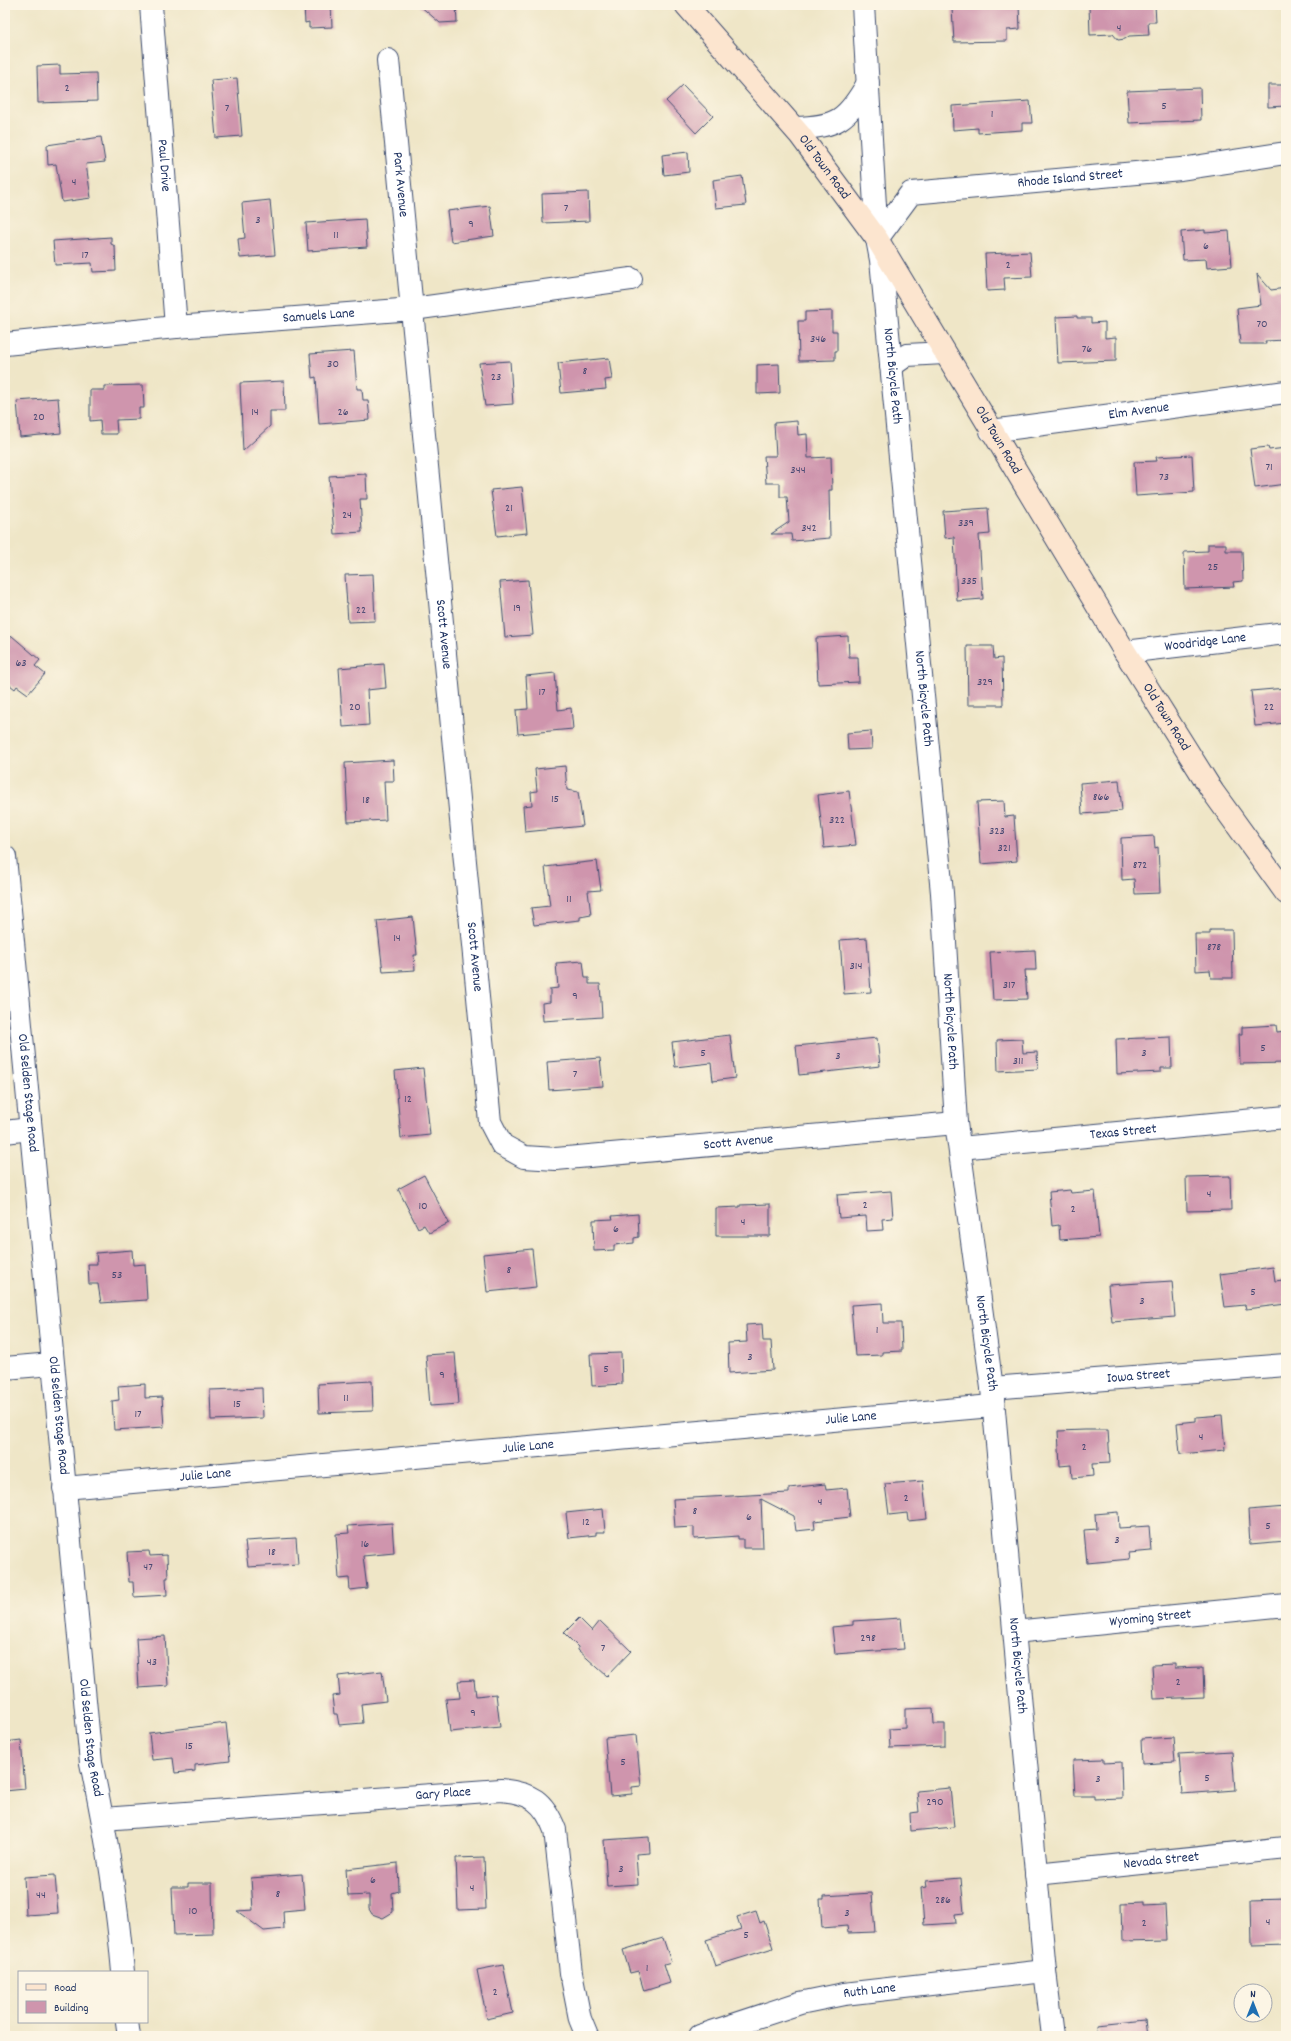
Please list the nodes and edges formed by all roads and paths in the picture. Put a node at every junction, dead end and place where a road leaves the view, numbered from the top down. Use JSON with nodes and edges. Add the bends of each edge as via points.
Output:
{"nodes":[{"id":1,"x":151,"y":5,"type":"edge"},
{"id":2,"x":686,"y":5,"type":"edge"},
{"id":3,"x":863,"y":5,"type":"edge"},
{"id":4,"x":388,"y":60,"type":"dead end"},
{"id":5,"x":868,"y":83,"type":"junction"},
{"id":6,"x":795,"y":128,"type":"junction"},
{"id":7,"x":1286,"y":153,"type":"edge"},
{"id":8,"x":877,"y":239,"type":"junction"},
{"id":9,"x":631,"y":279,"type":"dead end"},
{"id":10,"x":413,"y":309,"type":"junction"},
{"id":11,"x":176,"y":327,"type":"junction"},
{"id":12,"x":5,"y":344,"type":"edge"},
{"id":13,"x":944,"y":353,"type":"junction"},
{"id":14,"x":891,"y":366,"type":"junction"},
{"id":15,"x":1286,"y":392,"type":"edge"},
{"id":16,"x":991,"y":431,"type":"junction"},
{"id":17,"x":1286,"y":633,"type":"edge"},
{"id":18,"x":1125,"y":652,"type":"junction"},
{"id":19,"x":5,"y":857,"type":"edge"},
{"id":20,"x":1286,"y":893,"type":"edge"},
{"id":21,"x":1286,"y":1118,"type":"edge"},
{"id":22,"x":956,"y":1123,"type":"junction"},
{"id":23,"x":30,"y":1129,"type":"junction"},
{"id":24,"x":5,"y":1132,"type":"edge"},
{"id":25,"x":960,"y":1148,"type":"junction"},
{"id":26,"x":52,"y":1364,"type":"junction"},
{"id":27,"x":1286,"y":1365,"type":"edge"},
{"id":28,"x":5,"y":1368,"type":"edge"},
{"id":29,"x":992,"y":1397,"type":"junction"},
{"id":30,"x":64,"y":1488,"type":"junction"},
{"id":31,"x":1286,"y":1605,"type":"edge"},
{"id":32,"x":1014,"y":1632,"type":"junction"},
{"id":33,"x":103,"y":1819,"type":"junction"},
{"id":34,"x":1286,"y":1848,"type":"edge"},
{"id":35,"x":1036,"y":1874,"type":"junction"},
{"id":36,"x":123,"y":1971,"type":"edge"},
{"id":37,"x":1045,"y":1971,"type":"junction"},
{"id":38,"x":128,"y":2023,"type":"edge"},
{"id":39,"x":129,"y":2036,"type":"edge"},
{"id":40,"x":587,"y":2036,"type":"edge"},
{"id":41,"x":700,"y":2036,"type":"edge"},
{"id":42,"x":1053,"y":2036,"type":"edge"}],
"edges":[{"from":1,"to":11,"type":"street","name":"Paul Drive"},
{"from":2,"to":6,"type":"main road","name":"Old Town Road"},
{"from":3,"to":5,"type":"street","name":"North Bicycle Path"},
{"from":4,"to":10,"type":"street","name":"Park Avenue"},
{"from":5,"to":6,"type":"street","via":[[849,113],[837,121],[819,127]]},
{"from":5,"to":8,"type":"street","name":"North Bicycle Path"},
{"from":6,"to":8,"type":"main road","name":"Old Town Road"},
{"from":7,"to":8,"type":"street","name":"Rhode Island Street","via":[[1181,169],[911,193]]},
{"from":8,"to":13,"type":"main road","name":"Old Town Road"},
{"from":8,"to":14,"type":"street","name":"North Bicycle Path"},
{"from":9,"to":10,"type":"street","name":"Samuels Lane"},
{"from":10,"to":11,"type":"street","name":"Samuels Lane"},
{"from":10,"to":22,"type":"street","name":"Scott Avenue","via":[[490,1122],[502,1145],[524,1158],[556,1159]]},
{"from":11,"to":12,"type":"street","name":"Samuels Lane"},
{"from":13,"to":14,"type":"street","via":[[907,355]]},
{"from":13,"to":16,"type":"main road","name":"Old Town Road"},
{"from":14,"to":22,"type":"street","name":"North Bicycle Path","via":[[942,894]]},
{"from":15,"to":16,"type":"street","name":"Elm Avenue"},
{"from":16,"to":18,"type":"main road","name":"Old Town Road"},
{"from":17,"to":18,"type":"street","name":"Woodridge Lane"},
{"from":18,"to":20,"type":"main road","name":"Old Town Road","via":[[1213,792]]},
{"from":19,"to":23,"type":"street","name":"Old Selden Stage Road"},
{"from":21,"to":25,"type":"street","name":"Texas Street"},
{"from":22,"to":25,"type":"street","name":"North Bicycle Path"},
{"from":23,"to":24,"type":"street"},
{"from":23,"to":26,"type":"street","name":"Old Selden Stage Road"},
{"from":25,"to":29,"type":"street","name":"North Bicycle Path"},
{"from":26,"to":28,"type":"street"},
{"from":26,"to":30,"type":"street","name":"Old Selden Stage Road"},
{"from":27,"to":29,"type":"street","name":"Iowa Street"},
{"from":29,"to":30,"type":"street","name":"Julie Lane"},
{"from":29,"to":32,"type":"street","name":"North Bicycle Path"},
{"from":30,"to":33,"type":"street","name":"Old Selden Stage Road","via":[[91,1763]]},
{"from":31,"to":32,"type":"street","name":"Wyoming Street"},
{"from":32,"to":35,"type":"street","name":"North Bicycle Path"},
{"from":33,"to":36,"type":"street","name":"Old Selden Stage Road","via":[[117,1907]]},
{"from":33,"to":40,"type":"street","name":"Gary Place","via":[[501,1790],[531,1796],[549,1814],[555,1830],[571,1973],[580,2019]]},
{"from":34,"to":35,"type":"street","name":"Nevada Street"},
{"from":35,"to":37,"type":"street","name":"North Bicycle Path"},
{"from":37,"to":41,"type":"street","name":"Ruth Lane","via":[[844,1994],[800,2003]]},
{"from":37,"to":42,"type":"street","name":"North Bicycle Path"},
{"from":38,"to":39,"type":"street"}]}
